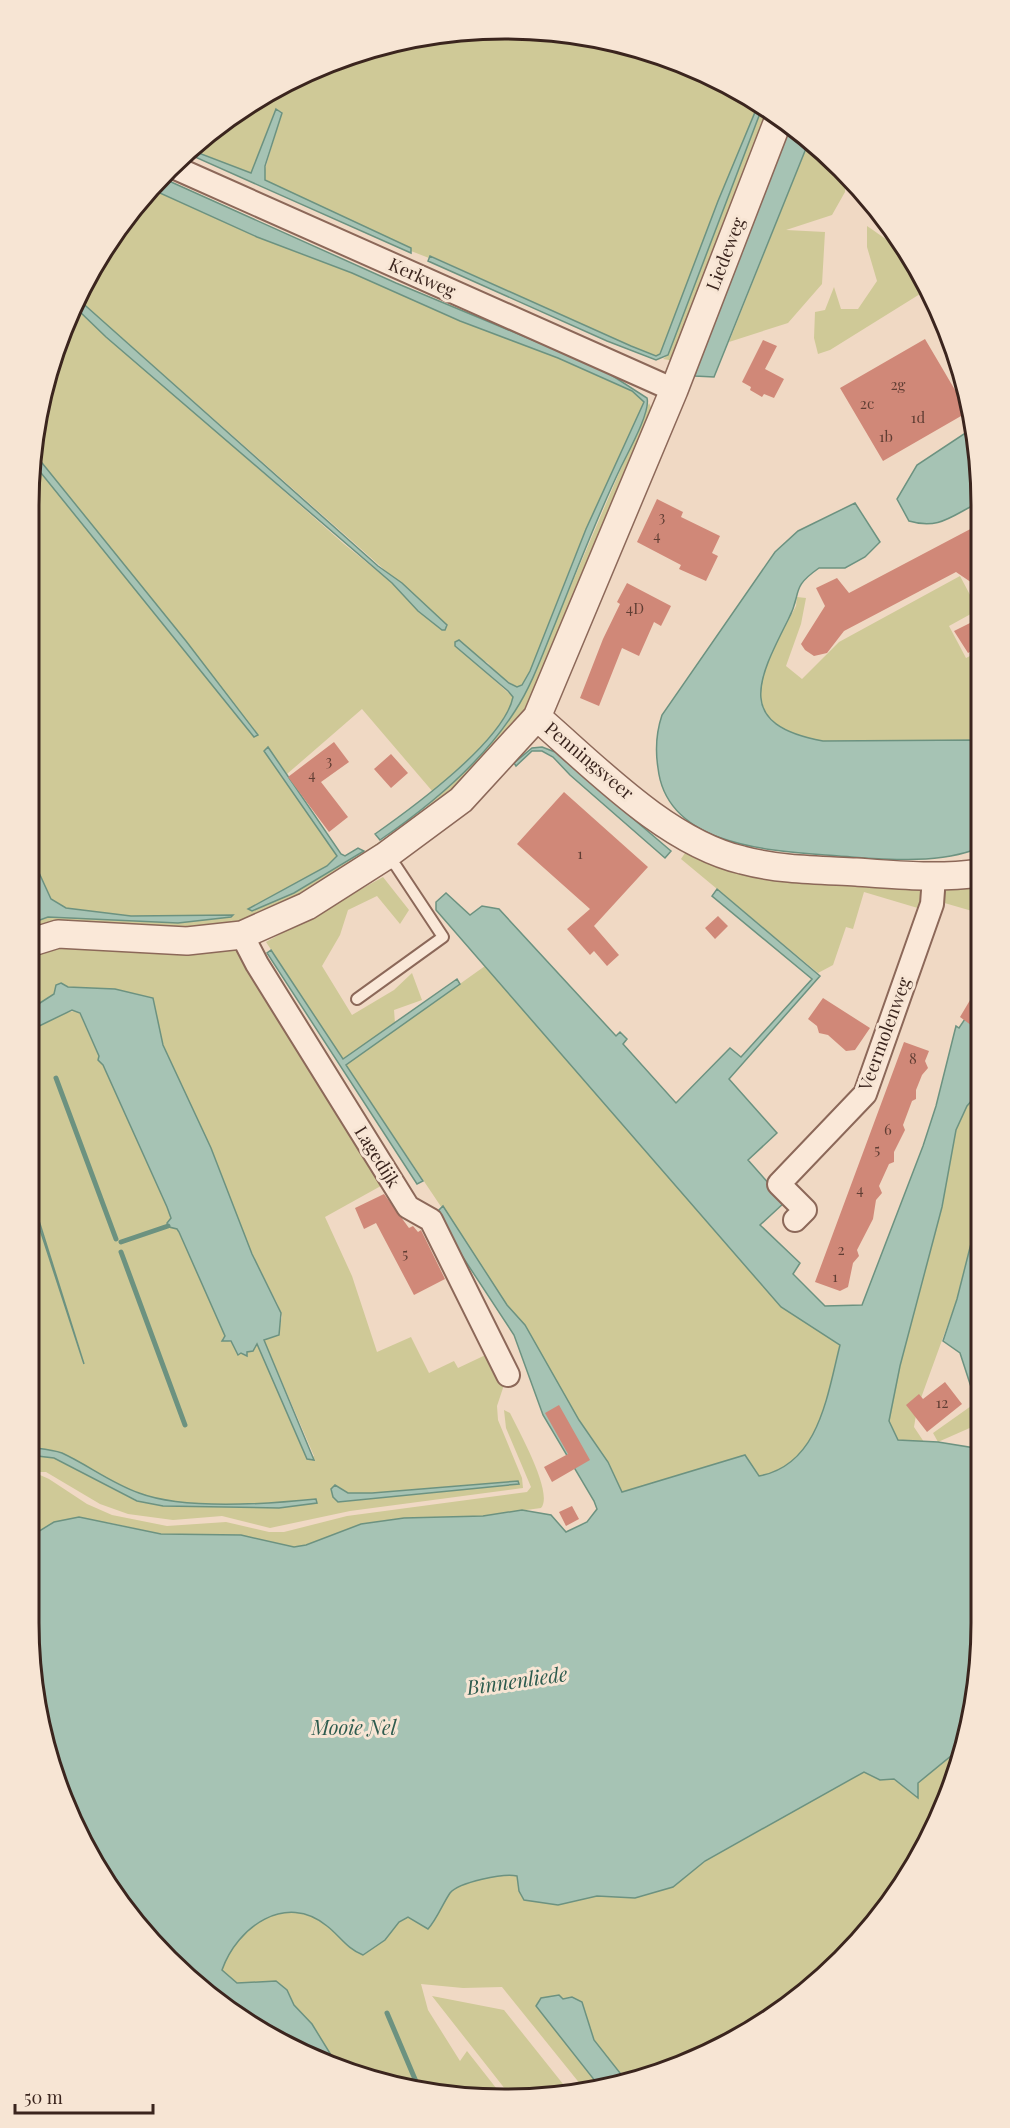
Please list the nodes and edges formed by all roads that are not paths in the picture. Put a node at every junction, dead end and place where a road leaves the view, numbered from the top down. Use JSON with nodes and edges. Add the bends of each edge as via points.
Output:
{"nodes":[{"id":1,"x":776,"y":126,"type":"edge"},
{"id":2,"x":180,"y":170,"type":"edge"},
{"id":3,"x":674,"y":390,"type":"junction"},
{"id":4,"x":537,"y":717,"type":"junction"},
{"id":5,"x":384,"y":857,"type":"junction"},
{"id":6,"x":971,"y":874,"type":"edge"},
{"id":7,"x":934,"y":877,"type":"junction"},
{"id":8,"x":242,"y":935,"type":"junction"},
{"id":9,"x":39,"y":940,"type":"edge"},
{"id":10,"x":357,"y":999,"type":"dead end"},
{"id":11,"x":795,"y":1220,"type":"dead end"},
{"id":12,"x":508,"y":1375,"type":"dead end"}],
"edges":[{"from":1,"to":3,"type":"street","name":"Liedeweg"},
{"from":2,"to":3,"type":"street","name":"Kerkweg"},
{"from":3,"to":4,"type":"street","name":"Penningsveer"},
{"from":4,"to":5,"type":"street","via":[[461,800]]},
{"from":4,"to":7,"type":"street","name":"Penningsveer","via":[[664,823],[713,850],[776,867]]},
{"from":5,"to":8,"type":"street","via":[[308,906]]},
{"from":5,"to":10,"type":"lane","via":[[396,866],[443,937]]},
{"from":6,"to":7,"type":"street","name":"Penningsveer"},
{"from":7,"to":11,"type":"street","name":"Veermolenweg","via":[[932,904],[866,1094],[779,1184],[805,1210]]},
{"from":8,"to":9,"type":"street","via":[[187,941],[58,934]]},
{"from":8,"to":12,"type":"street","name":"Lagedijk","via":[[408,1207],[431,1220]]}]}
